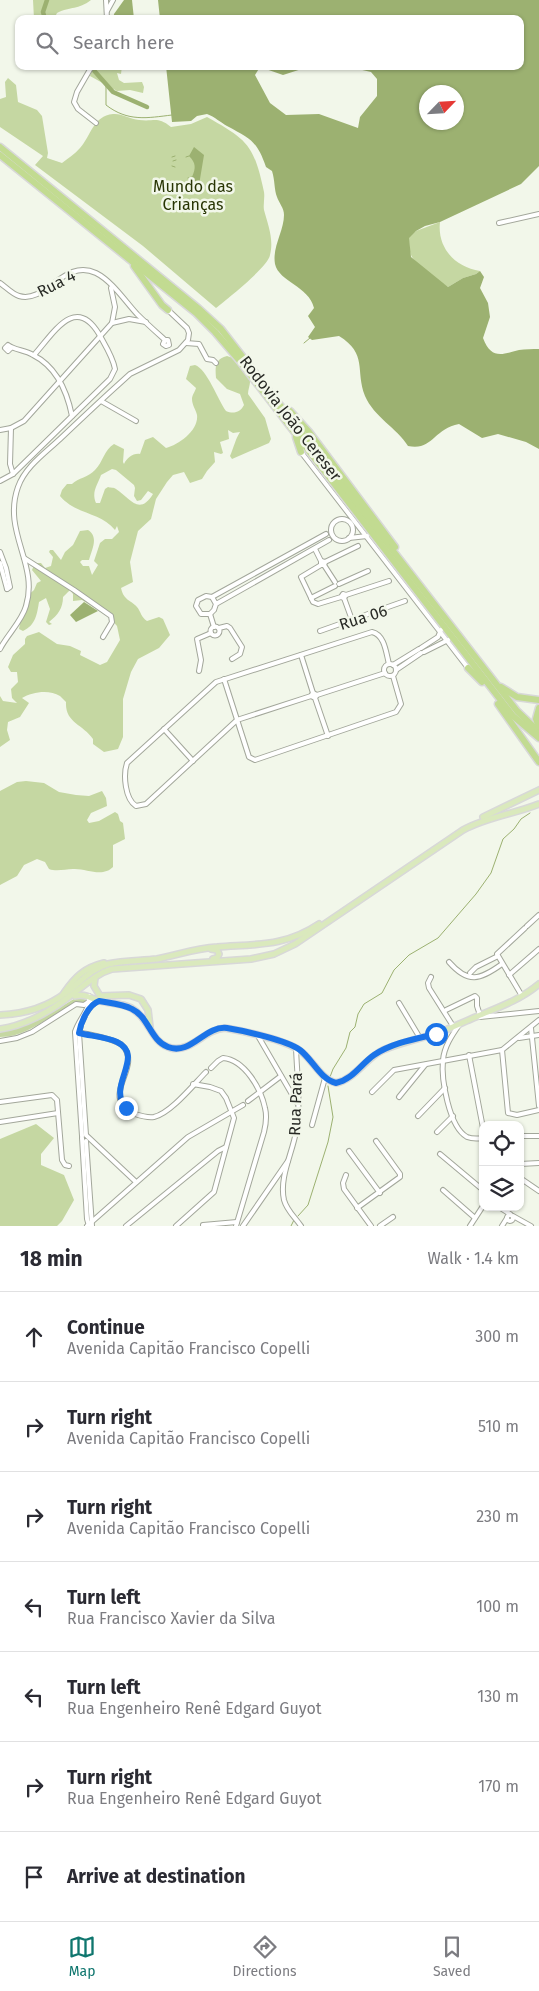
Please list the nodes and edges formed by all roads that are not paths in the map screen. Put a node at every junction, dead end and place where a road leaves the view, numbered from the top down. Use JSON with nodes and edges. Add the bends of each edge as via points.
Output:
{"nodes":[{"id":1,"x":106,"y":0,"type":"edge"},
{"id":2,"x":113,"y":0,"type":"edge"},
{"id":3,"x":107,"y":11,"type":"junction"},
{"id":4,"x":107,"y":15,"type":"edge"},
{"id":5,"x":89,"y":70,"type":"edge"},
{"id":6,"x":96,"y":123,"type":"dead end"},
{"id":7,"x":0,"y":146,"type":"edge"},
{"id":8,"x":0,"y":155,"type":"edge"},
{"id":9,"x":539,"y":214,"type":"edge"},
{"id":10,"x":499,"y":223,"type":"dead end"},
{"id":11,"x":129,"y":259,"type":"junction"},
{"id":12,"x":1,"y":283,"type":"edge"},
{"id":13,"x":110,"y":286,"type":"junction"},
{"id":14,"x":122,"y":298,"type":"junction"},
{"id":15,"x":178,"y":299,"type":"junction"},
{"id":16,"x":115,"y":301,"type":"junction"},
{"id":17,"x":168,"y":310,"type":"junction"},
{"id":18,"x":114,"y":313,"type":"junction"},
{"id":19,"x":136,"y":313,"type":"junction"},
{"id":20,"x":129,"y":319,"type":"junction"},
{"id":21,"x":119,"y":320,"type":"junction"},
{"id":22,"x":146,"y":322,"type":"junction"},
{"id":23,"x":112,"y":323,"type":"junction"},
{"id":24,"x":100,"y":336,"type":"junction"},
{"id":25,"x":165,"y":340,"type":"dead end"},
{"id":26,"x":186,"y":343,"type":"junction"},
{"id":27,"x":11,"y":348,"type":"dead end"},
{"id":28,"x":34,"y":355,"type":"junction"},
{"id":29,"x":216,"y":363,"type":"dead end"},
{"id":30,"x":60,"y":381,"type":"junction"},
{"id":31,"x":274,"y":396,"type":"junction"},
{"id":32,"x":101,"y":401,"type":"junction"},
{"id":33,"x":72,"y":416,"type":"junction"},
{"id":34,"x":283,"y":417,"type":"junction"},
{"id":35,"x":136,"y":422,"type":"dead end"},
{"id":36,"x":11,"y":428,"type":"junction"},
{"id":37,"x":0,"y":430,"type":"edge"},
{"id":38,"x":301,"y":452,"type":"joint"},
{"id":39,"x":13,"y":474,"type":"junction"},
{"id":40,"x":0,"y":482,"type":"edge"},
{"id":41,"x":344,"y":508,"type":"junction"},
{"id":42,"x":348,"y":515,"type":"junction"},
{"id":43,"x":339,"y":519,"type":"junction"},
{"id":44,"x":360,"y":529,"type":"junction"},
{"id":45,"x":327,"y":534,"type":"junction"},
{"id":46,"x":350,"y":536,"type":"junction"},
{"id":47,"x":367,"y":536,"type":"junction"},
{"id":48,"x":330,"y":540,"type":"junction"},
{"id":49,"x":315,"y":541,"type":"junction"},
{"id":50,"x":358,"y":546,"type":"dead end"},
{"id":51,"x":316,"y":548,"type":"junction"},
{"id":52,"x":0,"y":552,"type":"edge"},
{"id":53,"x":24,"y":558,"type":"junction"},
{"id":54,"x":0,"y":563,"type":"edge"},
{"id":55,"x":323,"y":563,"type":"junction"},
{"id":56,"x":271,"y":565,"type":"junction"},
{"id":57,"x":275,"y":571,"type":"junction"},
{"id":58,"x":368,"y":571,"type":"dead end"},
{"id":59,"x":389,"y":580,"type":"dead end"},
{"id":60,"x":417,"y":582,"type":"junction"},
{"id":61,"x":336,"y":584,"type":"junction"},
{"id":62,"x":321,"y":593,"type":"junction"},
{"id":63,"x":343,"y":596,"type":"junction"},
{"id":64,"x":212,"y":597,"type":"junction"},
{"id":65,"x":311,"y":598,"type":"junction"},
{"id":66,"x":405,"y":601,"type":"dead end"},
{"id":67,"x":325,"y":602,"type":"junction"},
{"id":68,"x":216,"y":604,"type":"junction"},
{"id":69,"x":210,"y":614,"type":"junction"},
{"id":70,"x":352,"y":620,"type":"junction"},
{"id":71,"x":214,"y":626,"type":"junction"},
{"id":72,"x":219,"y":628,"type":"junction"},
{"id":73,"x":441,"y":630,"type":"junction"},
{"id":74,"x":320,"y":631,"type":"dead end"},
{"id":75,"x":211,"y":633,"type":"junction"},
{"id":76,"x":103,"y":637,"type":"dead end"},
{"id":77,"x":438,"y":637,"type":"junction"},
{"id":78,"x":448,"y":640,"type":"junction"},
{"id":79,"x":441,"y":642,"type":"junction"},
{"id":80,"x":0,"y":649,"type":"edge"},
{"id":81,"x":421,"y":650,"type":"junction"},
{"id":82,"x":301,"y":655,"type":"junction"},
{"id":83,"x":232,"y":659,"type":"dead end"},
{"id":84,"x":391,"y":664,"type":"junction"},
{"id":85,"x":468,"y":668,"type":"joint"},
{"id":86,"x":396,"y":670,"type":"junction"},
{"id":87,"x":200,"y":671,"type":"dead end"},
{"id":88,"x":385,"y":673,"type":"junction"},
{"id":89,"x":393,"y":676,"type":"junction"},
{"id":90,"x":224,"y":679,"type":"junction"},
{"id":91,"x":489,"y":680,"type":"junction"},
{"id":92,"x":314,"y":695,"type":"junction"},
{"id":93,"x":539,"y":700,"type":"edge"},
{"id":94,"x":539,"y":708,"type":"edge"},
{"id":95,"x":508,"y":718,"type":"junction"},
{"id":96,"x":237,"y":720,"type":"junction"},
{"id":97,"x":539,"y":727,"type":"edge"},
{"id":98,"x":164,"y":729,"type":"junction"},
{"id":99,"x":539,"y":732,"type":"edge"},
{"id":100,"x":328,"y":736,"type":"junction"},
{"id":101,"x":539,"y":738,"type":"edge"},
{"id":102,"x":539,"y":754,"type":"edge"},
{"id":103,"x":193,"y":761,"type":"junction"},
{"id":104,"x":539,"y":762,"type":"edge"},
{"id":105,"x":539,"y":790,"type":"edge"},
{"id":106,"x":520,"y":799,"type":"junction"},
{"id":107,"x":539,"y":804,"type":"edge"},
{"id":108,"x":532,"y":806,"type":"junction"},
{"id":109,"x":539,"y":808,"type":"edge"},
{"id":110,"x":522,"y":810,"type":"junction"},
{"id":111,"x":539,"y":916,"type":"edge"},
{"id":112,"x":539,"y":949,"type":"edge"},
{"id":113,"x":498,"y":953,"type":"junction"},
{"id":114,"x":448,"y":962,"type":"dead end"},
{"id":115,"x":115,"y":963,"type":"junction"},
{"id":116,"x":158,"y":964,"type":"junction"},
{"id":117,"x":502,"y":964,"type":"junction"},
{"id":118,"x":149,"y":965,"type":"junction"},
{"id":119,"x":470,"y":973,"type":"dead end"},
{"id":120,"x":88,"y":974,"type":"junction"},
{"id":121,"x":509,"y":974,"type":"junction"},
{"id":122,"x":431,"y":977,"type":"dead end"},
{"id":123,"x":95,"y":978,"type":"junction"},
{"id":124,"x":539,"y":984,"type":"edge"},
{"id":125,"x":75,"y":996,"type":"junction"},
{"id":126,"x":522,"y":997,"type":"junction"},
{"id":127,"x":59,"y":998,"type":"junction"},
{"id":128,"x":89,"y":999,"type":"junction"},
{"id":129,"x":99,"y":1001,"type":"junction"},
{"id":130,"x":399,"y":1003,"type":"dead end"},
{"id":131,"x":74,"y":1006,"type":"junction"},
{"id":132,"x":146,"y":1006,"type":"junction"},
{"id":133,"x":86,"y":1009,"type":"junction"},
{"id":134,"x":134,"y":1010,"type":"junction"},
{"id":135,"x":446,"y":1010,"type":"dead end"},
{"id":136,"x":537,"y":1012,"type":"edge"},
{"id":137,"x":43,"y":1013,"type":"junction"},
{"id":138,"x":0,"y":1016,"type":"edge"},
{"id":139,"x":478,"y":1016,"type":"junction"},
{"id":140,"x":539,"y":1020,"type":"edge"},
{"id":141,"x":461,"y":1023,"type":"junction"},
{"id":142,"x":453,"y":1026,"type":"junction"},
{"id":143,"x":0,"y":1028,"type":"edge"},
{"id":144,"x":531,"y":1028,"type":"junction"},
{"id":145,"x":151,"y":1030,"type":"junction"},
{"id":146,"x":77,"y":1033,"type":"junction"},
{"id":147,"x":539,"y":1035,"type":"edge"},
{"id":148,"x":258,"y":1036,"type":"junction"},
{"id":149,"x":533,"y":1036,"type":"junction"},
{"id":150,"x":420,"y":1038,"type":"junction"},
{"id":151,"x":516,"y":1039,"type":"junction"},
{"id":152,"x":0,"y":1040,"type":"edge"},
{"id":153,"x":296,"y":1048,"type":"junction"},
{"id":154,"x":502,"y":1050,"type":"junction"},
{"id":155,"x":469,"y":1056,"type":"junction"},
{"id":156,"x":443,"y":1060,"type":"junction"},
{"id":157,"x":425,"y":1065,"type":"junction"},
{"id":158,"x":210,"y":1068,"type":"dead end"},
{"id":159,"x":206,"y":1072,"type":"dead end"},
{"id":160,"x":281,"y":1076,"type":"junction"},
{"id":161,"x":326,"y":1078,"type":"junction"},
{"id":162,"x":193,"y":1084,"type":"junction"},
{"id":163,"x":445,"y":1088,"type":"junction"},
{"id":164,"x":260,"y":1092,"type":"junction"},
{"id":165,"x":372,"y":1092,"type":"dead end"},
{"id":166,"x":399,"y":1097,"type":"dead end"},
{"id":167,"x":248,"y":1101,"type":"dead end"},
{"id":168,"x":0,"y":1102,"type":"edge"},
{"id":169,"x":298,"y":1104,"type":"junction"},
{"id":170,"x":243,"y":1105,"type":"dead end"},
{"id":171,"x":539,"y":1106,"type":"edge"},
{"id":172,"x":539,"y":1110,"type":"edge"},
{"id":173,"x":233,"y":1112,"type":"junction"},
{"id":174,"x":58,"y":1113,"type":"junction"},
{"id":175,"x":418,"y":1116,"type":"dead end"},
{"id":176,"x":453,"y":1116,"type":"junction"},
{"id":177,"x":482,"y":1121,"type":"edge"},
{"id":178,"x":0,"y":1122,"type":"edge"},
{"id":179,"x":312,"y":1125,"type":"dead end"},
{"id":180,"x":437,"y":1132,"type":"dead end"},
{"id":181,"x":524,"y":1136,"type":"edge"},
{"id":182,"x":539,"y":1136,"type":"edge"},
{"id":183,"x":85,"y":1138,"type":"junction"},
{"id":184,"x":479,"y":1138,"type":"edge"},
{"id":185,"x":376,"y":1141,"type":"dead end"},
{"id":186,"x":226,"y":1146,"type":"junction"},
{"id":187,"x":349,"y":1151,"type":"dead end"},
{"id":188,"x":440,"y":1154,"type":"dead end"},
{"id":189,"x":289,"y":1159,"type":"junction"},
{"id":190,"x":539,"y":1163,"type":"edge"},
{"id":191,"x":524,"y":1164,"type":"edge"},
{"id":192,"x":69,"y":1166,"type":"dead end"},
{"id":193,"x":346,"y":1175,"type":"dead end"},
{"id":194,"x":524,"y":1181,"type":"edge"},
{"id":195,"x":136,"y":1182,"type":"junction"},
{"id":196,"x":479,"y":1187,"type":"edge"},
{"id":197,"x":443,"y":1190,"type":"dead end"},
{"id":198,"x":539,"y":1191,"type":"edge"},
{"id":199,"x":380,"y":1193,"type":"junction"},
{"id":200,"x":357,"y":1208,"type":"junction"},
{"id":201,"x":480,"y":1211,"type":"edge"},
{"id":202,"x":503,"y":1211,"type":"edge"},
{"id":203,"x":102,"y":1212,"type":"junction"},
{"id":204,"x":90,"y":1215,"type":"junction"},
{"id":205,"x":393,"y":1217,"type":"dead end"},
{"id":206,"x":475,"y":1218,"type":"junction"},
{"id":207,"x":510,"y":1218,"type":"junction"},
{"id":208,"x":237,"y":1224,"type":"edge"},
{"id":209,"x":89,"y":1225,"type":"edge"},
{"id":210,"x":205,"y":1225,"type":"edge"},
{"id":211,"x":219,"y":1225,"type":"edge"},
{"id":212,"x":529,"y":1225,"type":"edge"},
{"id":213,"x":126,"y":1226,"type":"edge"},
{"id":214,"x":176,"y":1226,"type":"edge"},
{"id":215,"x":244,"y":1226,"type":"edge"},
{"id":216,"x":300,"y":1226,"type":"edge"},
{"id":217,"x":371,"y":1226,"type":"edge"},
{"id":218,"x":380,"y":1226,"type":"edge"},
{"id":219,"x":470,"y":1226,"type":"edge"},
{"id":220,"x":502,"y":1226,"type":"edge"}],
"edges":[{"from":1,"to":3,"type":"street"},
{"from":2,"to":3,"type":"street"},
{"from":3,"to":4,"type":"street"},
{"from":5,"to":6,"type":"street","via":[[74,102]]},
{"from":7,"to":31,"type":"highway","name":"Rodovia João Cereser","via":[[210,318]]},
{"from":8,"to":11,"type":"highway","name":"Rodovia João Cereser"},
{"from":9,"to":10,"type":"street"},
{"from":11,"to":15,"type":"highway","name":"Rodovia João Cereser"},
{"from":11,"to":17,"type":"highway"},
{"from":12,"to":13,"type":"street","name":"Rua 4","via":[[14,294],[25,297],[36,294],[70,272],[82,270],[96,274]]},
{"from":13,"to":14,"type":"street"},
{"from":13,"to":16,"type":"street"},
{"from":14,"to":16,"type":"street"},
{"from":14,"to":19,"type":"street"},
{"from":15,"to":17,"type":"highway","via":[[167,294],[162,297],[161,301]]},
{"from":15,"to":34,"type":"highway","name":"Rodovia João Cereser","via":[[206,322]]},
{"from":16,"to":18,"type":"street"},
{"from":17,"to":26,"type":"street","via":[[187,328]]},
{"from":18,"to":21,"type":"street"},
{"from":18,"to":23,"type":"street"},
{"from":19,"to":20,"type":"street"},
{"from":19,"to":22,"type":"street"},
{"from":20,"to":21,"type":"street"},
{"from":20,"to":22,"type":"street"},
{"from":21,"to":23,"type":"street"},
{"from":22,"to":25,"type":"street"},
{"from":23,"to":24,"type":"street"},
{"from":24,"to":28,"type":"street","via":[[88,319],[72,317]]},
{"from":24,"to":30,"type":"street"},
{"from":24,"to":33,"type":"street","via":[[114,364],[113,375]]},
{"from":26,"to":29,"type":"street","via":[[198,344],[207,359]]},
{"from":26,"to":32,"type":"street","via":[[174,353],[130,374]]},
{"from":27,"to":28,"type":"street"},
{"from":28,"to":30,"type":"street"},
{"from":30,"to":33,"type":"street"},
{"from":30,"to":36,"type":"street","via":[[24,421]]},
{"from":31,"to":60,"type":"highway","name":"Rodovia João Cereser"},
{"from":31,"to":60,"type":"highway","via":[[294,416],[379,525]]},
{"from":32,"to":35,"type":"street"},
{"from":32,"to":53,"type":"street","via":[[29,469],[18,485],[13,518]]},
{"from":33,"to":39,"type":"street"},
{"from":34,"to":38,"type":"highway"},
{"from":34,"to":91,"type":"highway","name":"Rodovia João Cereser"},
{"from":36,"to":37,"type":"street"},
{"from":36,"to":39,"type":"street"},
{"from":38,"to":41,"type":"street"},
{"from":39,"to":40,"type":"street"},
{"from":41,"to":42,"type":"street"},
{"from":41,"to":43,"type":"street"},
{"from":42,"to":43,"type":"street"},
{"from":42,"to":44,"type":"street"},
{"from":43,"to":45,"type":"street"},
{"from":43,"to":46,"type":"street","via":[[350,523],[353,529]]},
{"from":44,"to":46,"type":"street"},
{"from":44,"to":47,"type":"street"},
{"from":45,"to":48,"type":"street"},
{"from":45,"to":48,"type":"street"},
{"from":45,"to":49,"type":"street"},
{"from":46,"to":47,"type":"street"},
{"from":46,"to":48,"type":"street","via":[[343,541]]},
{"from":47,"to":73,"type":"street"},
{"from":48,"to":51,"type":"street"},
{"from":49,"to":51,"type":"street"},
{"from":49,"to":56,"type":"street"},
{"from":50,"to":55,"type":"street"},
{"from":51,"to":55,"type":"street"},
{"from":51,"to":57,"type":"street"},
{"from":52,"to":54,"type":"street","via":[[9,579],[8,588]]},
{"from":53,"to":76,"type":"street","via":[[111,616],[112,622]]},
{"from":53,"to":80,"type":"street","via":[[28,578],[26,607]]},
{"from":55,"to":61,"type":"street"},
{"from":55,"to":65,"type":"street","via":[[301,577]]},
{"from":56,"to":57,"type":"street"},
{"from":56,"to":64,"type":"street"},
{"from":57,"to":68,"type":"street"},
{"from":58,"to":61,"type":"street"},
{"from":59,"to":63,"type":"street"},
{"from":60,"to":91,"type":"highway","name":"Rodovia João Cereser"},
{"from":61,"to":62,"type":"street"},
{"from":61,"to":63,"type":"street"},
{"from":62,"to":65,"type":"street"},
{"from":62,"to":67,"type":"street"},
{"from":63,"to":67,"type":"street"},
{"from":63,"to":70,"type":"street"},
{"from":64,"to":68,"type":"street"},
{"from":64,"to":69,"type":"street","via":[[203,596],[196,606],[201,614]]},
{"from":65,"to":67,"type":"street","via":[[316,604]]},
{"from":66,"to":70,"type":"street","name":"Rua 06"},
{"from":68,"to":69,"type":"street"},
{"from":69,"to":71,"type":"street"},
{"from":70,"to":74,"type":"street","name":"Rua 06"},
{"from":71,"to":72,"type":"street"},
{"from":71,"to":75,"type":"street"},
{"from":72,"to":75,"type":"street","via":[[218,634]]},
{"from":72,"to":83,"type":"street","via":[[230,628],[242,647],[240,654]]},
{"from":73,"to":77,"type":"street"},
{"from":73,"to":78,"type":"street"},
{"from":75,"to":87,"type":"street","via":[[197,639]]},
{"from":77,"to":79,"type":"street"},
{"from":77,"to":81,"type":"street"},
{"from":78,"to":79,"type":"street"},
{"from":78,"to":85,"type":"street"},
{"from":79,"to":81,"type":"street"},
{"from":81,"to":84,"type":"street"},
{"from":81,"to":86,"type":"street"},
{"from":82,"to":84,"type":"street","via":[[372,632],[381,639]]},
{"from":82,"to":90,"type":"street"},
{"from":82,"to":92,"type":"street"},
{"from":84,"to":86,"type":"street"},
{"from":84,"to":88,"type":"street","via":[[385,668]]},
{"from":85,"to":95,"type":"highway"},
{"from":86,"to":89,"type":"street"},
{"from":88,"to":89,"type":"street"},
{"from":88,"to":92,"type":"street"},
{"from":89,"to":100,"type":"street","via":[[401,700],[396,712]]},
{"from":90,"to":96,"type":"street"},
{"from":90,"to":98,"type":"street","via":[[209,687]]},
{"from":91,"to":93,"type":"highway","via":[[510,694]]},
{"from":91,"to":95,"type":"highway"},
{"from":91,"to":99,"type":"highway","name":"Rodovia João Cereser"},
{"from":91,"to":101,"type":"highway","via":[[513,716]]},
{"from":92,"to":96,"type":"street"},
{"from":92,"to":100,"type":"street"},
{"from":94,"to":97,"type":"highway","via":[[536,719]]},
{"from":95,"to":102,"type":"highway"},
{"from":95,"to":104,"type":"highway"},
{"from":96,"to":100,"type":"street","via":[[249,757],[255,760]]},
{"from":96,"to":103,"type":"street"},
{"from":98,"to":103,"type":"street"},
{"from":98,"to":103,"type":"street","via":[[130,760],[126,770],[128,796],[133,804],[140,806],[152,798]]},
{"from":105,"to":106,"type":"main road"},
{"from":106,"to":110,"type":"main road"},
{"from":106,"to":115,"type":"main road","via":[[460,828],[316,926],[286,940],[263,945],[207,948],[156,959]]},
{"from":107,"to":108,"type":"main road"},
{"from":108,"to":109,"type":"main road"},
{"from":108,"to":110,"type":"main road"},
{"from":110,"to":116,"type":"main road","via":[[489,818],[463,830],[281,952],[251,959]]},
{"from":111,"to":113,"type":"street"},
{"from":112,"to":121,"type":"street"},
{"from":113,"to":117,"type":"street"},
{"from":113,"to":119,"type":"street"},
{"from":114,"to":117,"type":"street","via":[[462,975],[472,978]]},
{"from":115,"to":120,"type":"main road"},
{"from":115,"to":127,"type":"main road","via":[[95,966],[78,974]]},
{"from":116,"to":118,"type":"main road"},
{"from":116,"to":120,"type":"main road","via":[[216,958],[219,954],[217,950],[207,950],[161,960],[117,964]]},
{"from":117,"to":121,"type":"street"},
{"from":118,"to":123,"type":"main road","via":[[114,970]]},
{"from":118,"to":137,"type":"main road","via":[[101,972]]},
{"from":120,"to":127,"type":"main road"},
{"from":121,"to":126,"type":"street"},
{"from":122,"to":142,"type":"street","via":[[428,987]]},
{"from":123,"to":125,"type":"main road"},
{"from":123,"to":132,"type":"main road","via":[[94,986],[100,996],[133,995]]},
{"from":124,"to":126,"type":"main road"},
{"from":125,"to":128,"type":"main road","via":[[83,995]]},
{"from":125,"to":137,"type":"main road"},
{"from":126,"to":139,"type":"main road"},
{"from":127,"to":138,"type":"main road","via":[[28,1012]]},
{"from":128,"to":129,"type":"main road"},
{"from":128,"to":131,"type":"street","via":[[86,1004]]},
{"from":128,"to":133,"type":"street"},
{"from":129,"to":133,"type":"street"},
{"from":129,"to":134,"type":"main road"},
{"from":130,"to":150,"type":"street"},
{"from":131,"to":133,"type":"street"},
{"from":131,"to":152,"type":"street","via":[[27,1034]]},
{"from":132,"to":134,"type":"main road","via":[[143,1011]]},
{"from":132,"to":145,"type":"main road"},
{"from":133,"to":146,"type":"street"},
{"from":133,"to":146,"type":"street","via":[[76,1026]]},
{"from":134,"to":145,"type":"main road"},
{"from":135,"to":139,"type":"street","via":[[474,996],[477,998]]},
{"from":136,"to":139,"type":"street"},
{"from":137,"to":143,"type":"main road","via":[[11,1027]]},
{"from":139,"to":141,"type":"main road"},
{"from":140,"to":144,"type":"street"},
{"from":141,"to":142,"type":"main road"},
{"from":141,"to":156,"type":"street","via":[[450,1038]]},
{"from":142,"to":150,"type":"main road"},
{"from":144,"to":149,"type":"street"},
{"from":144,"to":151,"type":"street"},
{"from":145,"to":148,"type":"main road","via":[[161,1044],[176,1048],[190,1045],[220,1028]]},
{"from":146,"to":162,"type":"street","via":[[122,1046],[128,1066],[119,1097],[126,1108],[138,1115],[152,1118],[162,1113]]},
{"from":146,"to":183,"type":"street"},
{"from":147,"to":149,"type":"street"},
{"from":148,"to":153,"type":"main road"},
{"from":148,"to":160,"type":"street"},
{"from":149,"to":151,"type":"street"},
{"from":149,"to":171,"type":"street"},
{"from":150,"to":161,"type":"main road","via":[[374,1055],[341,1082]]},
{"from":151,"to":154,"type":"street"},
{"from":153,"to":161,"type":"main road"},
{"from":153,"to":169,"type":"street","name":"Rua Pará"},
{"from":154,"to":155,"type":"street"},
{"from":154,"to":172,"type":"street","via":[[507,1111],[517,1115]]},
{"from":155,"to":156,"type":"street"},
{"from":155,"to":177,"type":"street"},
{"from":156,"to":157,"type":"street"},
{"from":156,"to":163,"type":"street"},
{"from":157,"to":165,"type":"street","via":[[394,1070]]},
{"from":157,"to":166,"type":"street"},
{"from":158,"to":164,"type":"street","via":[[227,1058],[244,1070]]},
{"from":159,"to":162,"type":"street"},
{"from":160,"to":164,"type":"street"},
{"from":160,"to":169,"type":"street"},
{"from":161,"to":179,"type":"street"},
{"from":162,"to":173,"type":"street","via":[[221,1091]]},
{"from":163,"to":175,"type":"street"},
{"from":163,"to":176,"type":"street"},
{"from":164,"to":167,"type":"street"},
{"from":164,"to":208,"type":"street","via":[[266,1121]]},
{"from":168,"to":174,"type":"street","via":[[52,1095],[56,1099]]},
{"from":169,"to":189,"type":"street","name":"Rua Pará","via":[[296,1132]]},
{"from":170,"to":173,"type":"street"},
{"from":173,"to":186,"type":"street"},
{"from":173,"to":195,"type":"street","via":[[196,1131]]},
{"from":174,"to":178,"type":"street"},
{"from":174,"to":192,"type":"street","via":[[62,1160]]},
{"from":176,"to":180,"type":"street"},
{"from":176,"to":184,"type":"street","via":[[465,1135]]},
{"from":181,"to":182,"type":"street"},
{"from":183,"to":195,"type":"street"},
{"from":183,"to":204,"type":"street"},
{"from":185,"to":199,"type":"street","via":[[400,1174]]},
{"from":186,"to":213,"type":"street"},
{"from":186,"to":214,"type":"street","via":[[212,1196]]},
{"from":187,"to":199,"type":"street"},
{"from":188,"to":196,"type":"street"},
{"from":189,"to":215,"type":"street"},
{"from":189,"to":216,"type":"street","name":"Rua Pará","via":[[284,1200]]},
{"from":190,"to":191,"type":"street"},
{"from":193,"to":200,"type":"street","via":[[344,1189]]},
{"from":194,"to":198,"type":"street"},
{"from":195,"to":203,"type":"street"},
{"from":197,"to":206,"type":"street"},
{"from":199,"to":200,"type":"street"},
{"from":200,"to":217,"type":"street"},
{"from":201,"to":206,"type":"street"},
{"from":202,"to":207,"type":"street"},
{"from":203,"to":204,"type":"street"},
{"from":203,"to":209,"type":"street"},
{"from":204,"to":209,"type":"street"},
{"from":205,"to":218,"type":"street"},
{"from":206,"to":219,"type":"street"},
{"from":207,"to":212,"type":"street"},
{"from":207,"to":220,"type":"street"},
{"from":208,"to":211,"type":"street"},
{"from":210,"to":211,"type":"street"}]}
